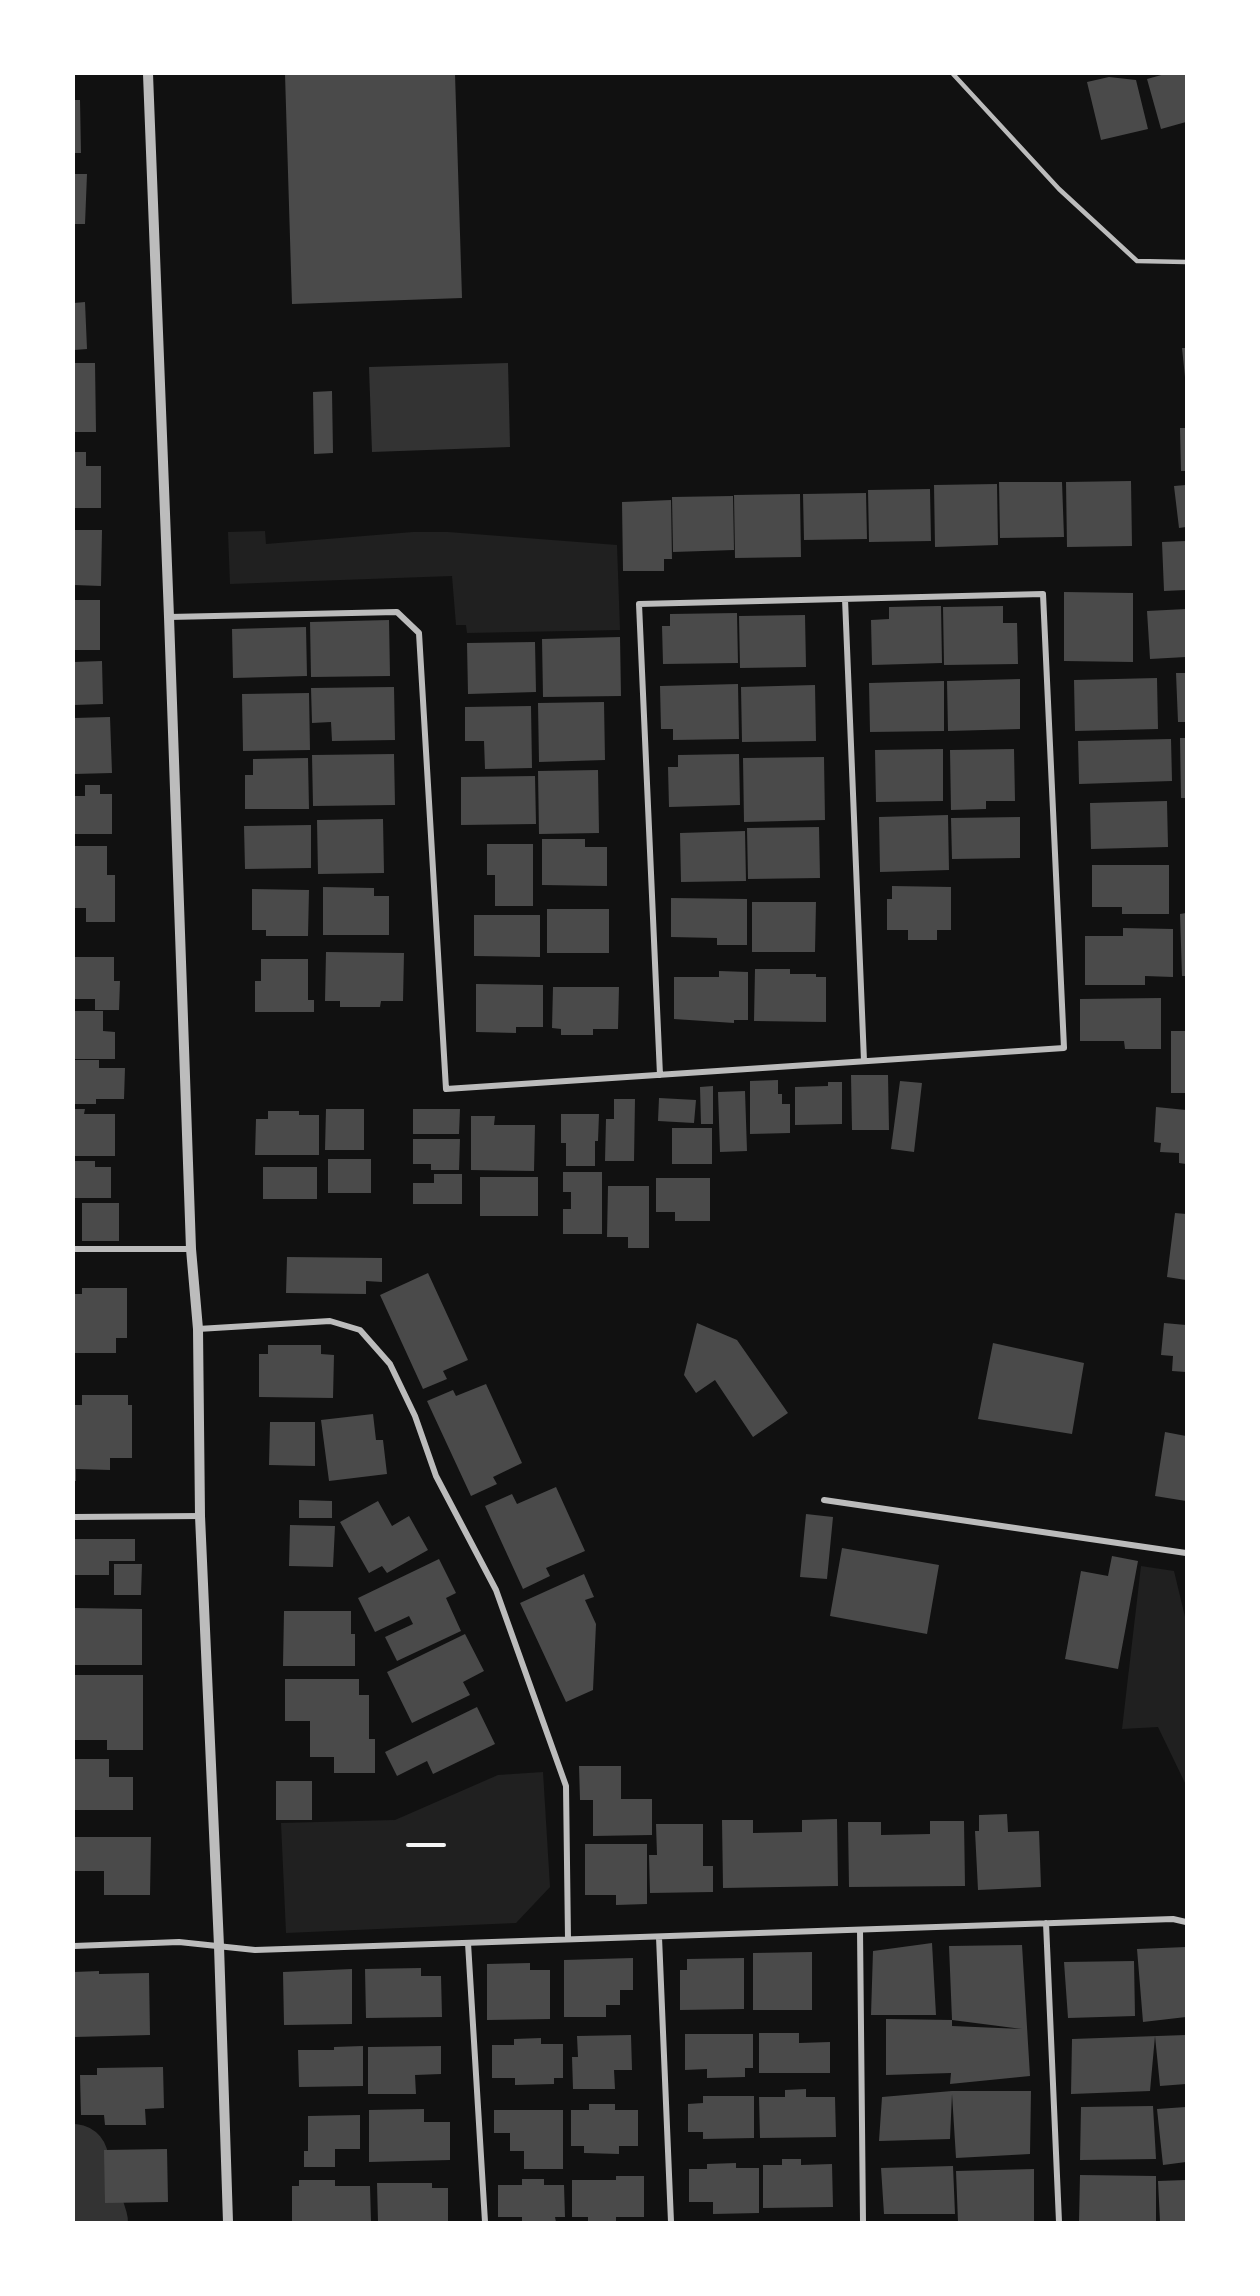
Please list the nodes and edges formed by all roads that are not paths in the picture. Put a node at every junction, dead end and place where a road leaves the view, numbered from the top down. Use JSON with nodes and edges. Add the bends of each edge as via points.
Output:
{"nodes":[{"id":1,"x":148,"y":74,"type":"edge"},
{"id":2,"x":953,"y":74,"type":"edge"},
{"id":3,"x":1186,"y":262,"type":"edge"},
{"id":4,"x":845,"y":598,"type":"junction"},
{"id":5,"x":169,"y":617,"type":"junction"},
{"id":6,"x":864,"y":1061,"type":"junction"},
{"id":7,"x":660,"y":1075,"type":"junction"},
{"id":8,"x":74,"y":1249,"type":"edge"},
{"id":9,"x":191,"y":1249,"type":"junction"},
{"id":10,"x":198,"y":1329,"type":"junction"},
{"id":11,"x":824,"y":1500,"type":"dead end"},
{"id":12,"x":200,"y":1516,"type":"junction"},
{"id":13,"x":74,"y":1517,"type":"edge"},
{"id":14,"x":1186,"y":1553,"type":"edge"},
{"id":15,"x":1186,"y":1922,"type":"edge"},
{"id":16,"x":1046,"y":1923,"type":"junction"},
{"id":17,"x":860,"y":1930,"type":"junction"},
{"id":18,"x":659,"y":1937,"type":"junction"},
{"id":19,"x":568,"y":1939,"type":"junction"},
{"id":20,"x":468,"y":1943,"type":"junction"},
{"id":21,"x":74,"y":1946,"type":"edge"},
{"id":22,"x":219,"y":1946,"type":"junction"},
{"id":23,"x":228,"y":2223,"type":"edge"},
{"id":24,"x":485,"y":2223,"type":"edge"},
{"id":25,"x":671,"y":2223,"type":"edge"},
{"id":26,"x":863,"y":2223,"type":"edge"},
{"id":27,"x":1059,"y":2223,"type":"edge"}],
"edges":[{"from":1,"to":5,"type":"street"},
{"from":2,"to":3,"type":"lane","via":[[1059,189],[1137,261]]},
{"from":4,"to":6,"type":"street"},
{"from":4,"to":6,"type":"street","via":[[1043,594],[1064,1036],[1064,1048]]},
{"from":4,"to":7,"type":"street","via":[[639,604]]},
{"from":5,"to":7,"type":"street","via":[[397,612],[419,633],[446,1089]]},
{"from":5,"to":9,"type":"street"},
{"from":6,"to":7,"type":"street"},
{"from":8,"to":9,"type":"street"},
{"from":9,"to":10,"type":"street"},
{"from":10,"to":12,"type":"street"},
{"from":10,"to":19,"type":"street","via":[[330,1320],[360,1330],[390,1364],[415,1416],[436,1476],[495,1590],[566,1786]]},
{"from":11,"to":14,"type":"street"},
{"from":12,"to":13,"type":"street"},
{"from":12,"to":22,"type":"street"},
{"from":15,"to":16,"type":"street","via":[[1173,1919]]},
{"from":16,"to":17,"type":"street"},
{"from":16,"to":27,"type":"street"},
{"from":17,"to":18,"type":"street"},
{"from":17,"to":26,"type":"street"},
{"from":18,"to":19,"type":"street"},
{"from":18,"to":25,"type":"street"},
{"from":19,"to":20,"type":"street"},
{"from":20,"to":22,"type":"street","via":[[255,1950]]},
{"from":20,"to":24,"type":"street"},
{"from":21,"to":22,"type":"street","via":[[179,1942]]},
{"from":22,"to":23,"type":"street"}]}
